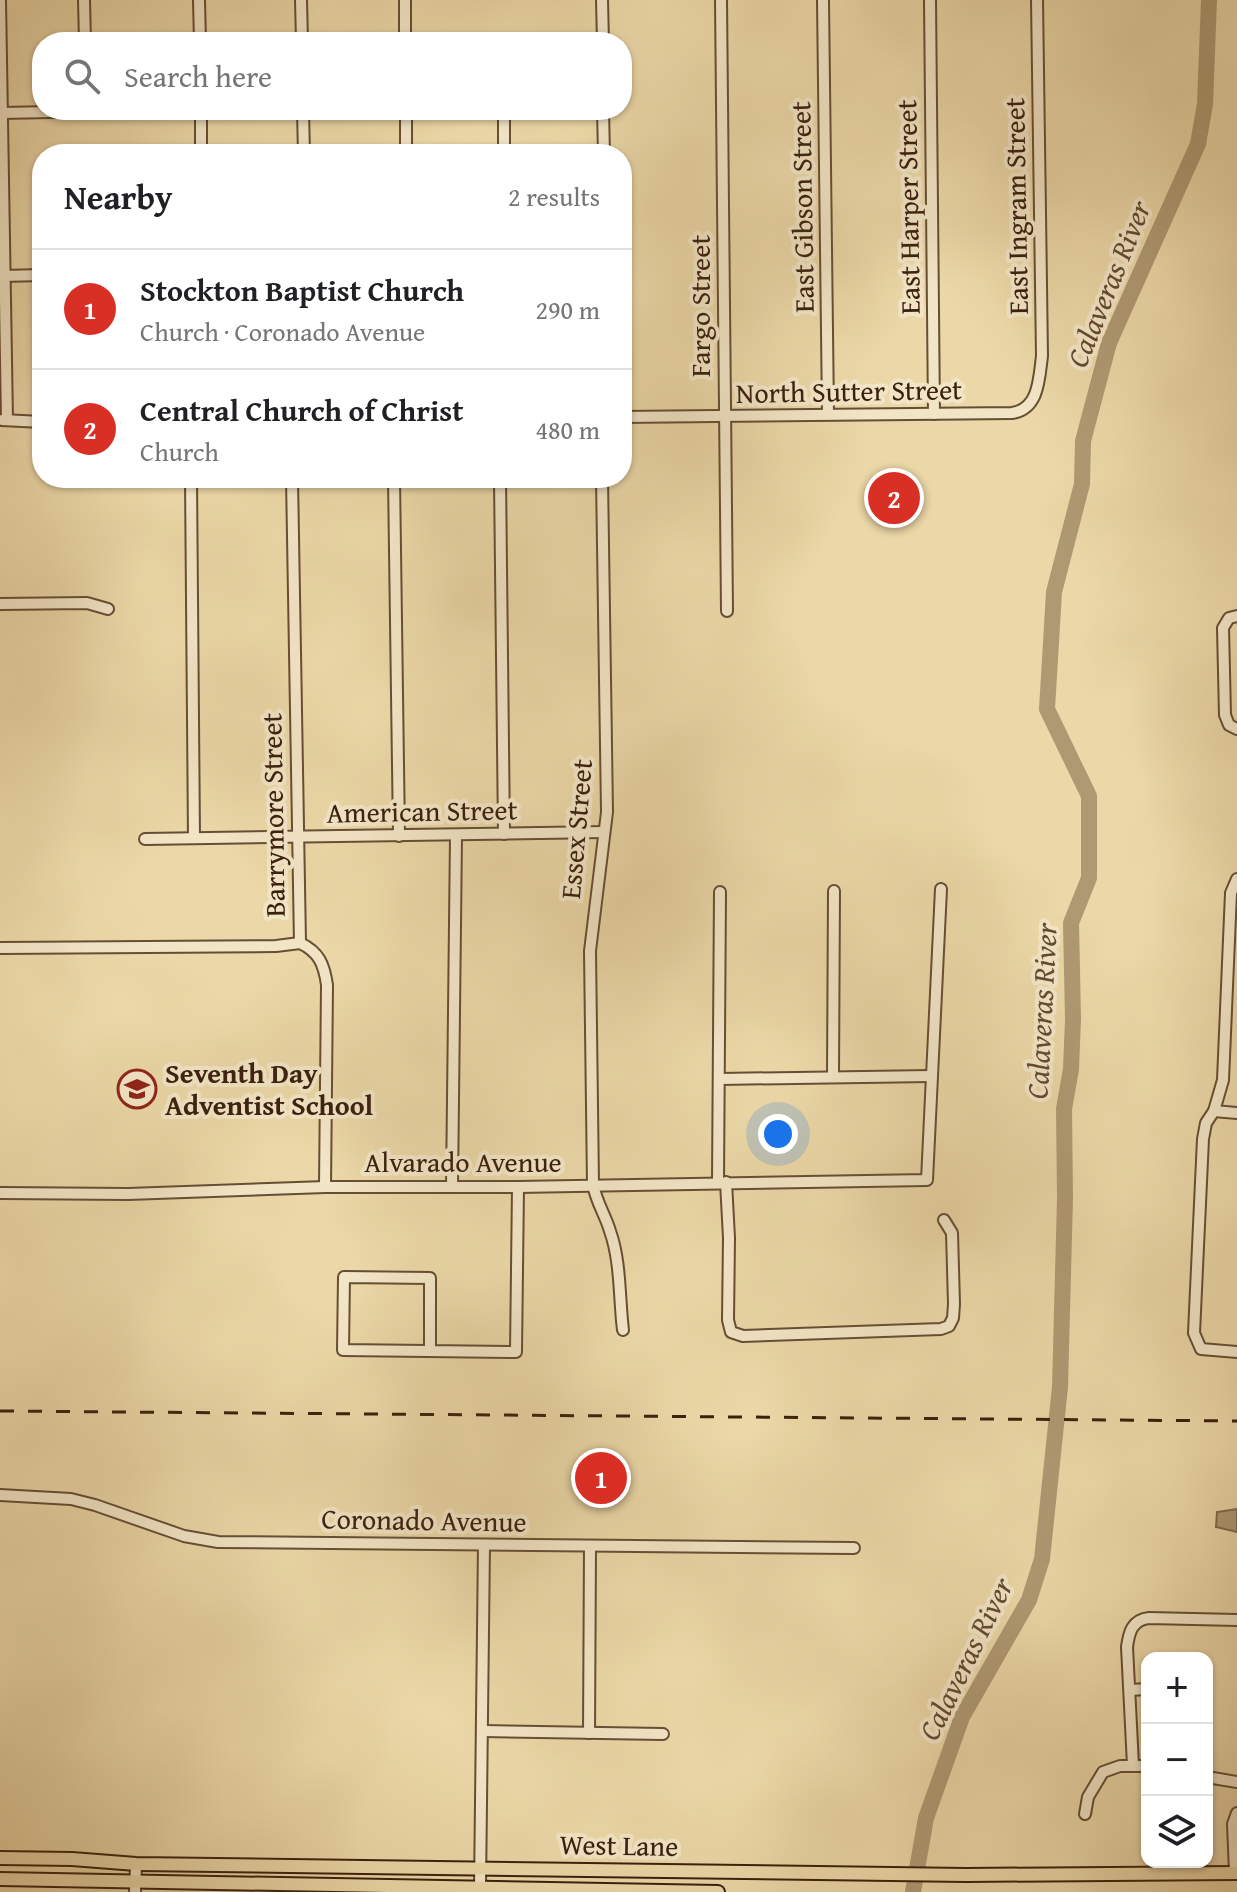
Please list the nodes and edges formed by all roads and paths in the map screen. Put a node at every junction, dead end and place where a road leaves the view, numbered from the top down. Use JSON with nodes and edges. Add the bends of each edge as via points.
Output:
{"nodes":[{"id":1,"x":0,"y":0,"type":"edge"},
{"id":2,"x":84,"y":0,"type":"edge"},
{"id":3,"x":199,"y":0,"type":"edge"},
{"id":4,"x":301,"y":0,"type":"edge"},
{"id":5,"x":405,"y":0,"type":"edge"},
{"id":6,"x":602,"y":0,"type":"edge"},
{"id":7,"x":721,"y":0,"type":"edge"},
{"id":8,"x":823,"y":0,"type":"edge"},
{"id":9,"x":930,"y":0,"type":"edge"},
{"id":10,"x":1037,"y":0,"type":"edge"},
{"id":11,"x":85,"y":32,"type":"edge"},
{"id":12,"x":200,"y":32,"type":"edge"},
{"id":13,"x":302,"y":32,"type":"edge"},
{"id":14,"x":405,"y":32,"type":"edge"},
{"id":15,"x":603,"y":32,"type":"edge"},
{"id":16,"x":32,"y":112,"type":"edge"},
{"id":17,"x":1,"y":113,"type":"edge"},
{"id":18,"x":201,"y":120,"type":"edge"},
{"id":19,"x":303,"y":120,"type":"edge"},
{"id":20,"x":406,"y":120,"type":"edge"},
{"id":21,"x":504,"y":120,"type":"edge"},
{"id":22,"x":603,"y":120,"type":"edge"},
{"id":23,"x":201,"y":144,"type":"edge"},
{"id":24,"x":304,"y":144,"type":"edge"},
{"id":25,"x":406,"y":144,"type":"edge"},
{"id":26,"x":504,"y":144,"type":"edge"},
{"id":27,"x":604,"y":144,"type":"edge"},
{"id":28,"x":32,"y":275,"type":"edge"},
{"id":29,"x":3,"y":276,"type":"edge"},
{"id":30,"x":1027,"y":408,"type":"joint"},
{"id":31,"x":828,"y":414,"type":"junction"},
{"id":32,"x":934,"y":414,"type":"junction"},
{"id":33,"x":632,"y":417,"type":"edge"},
{"id":34,"x":723,"y":417,"type":"junction"},
{"id":35,"x":3,"y":420,"type":"edge"},
{"id":36,"x":32,"y":421,"type":"edge"},
{"id":37,"x":191,"y":488,"type":"edge"},
{"id":38,"x":292,"y":488,"type":"edge"},
{"id":39,"x":394,"y":488,"type":"edge"},
{"id":40,"x":500,"y":488,"type":"edge"},
{"id":41,"x":602,"y":488,"type":"edge"},
{"id":42,"x":0,"y":604,"type":"edge"},
{"id":43,"x":108,"y":609,"type":"dead end"},
{"id":44,"x":727,"y":611,"type":"dead end"},
{"id":45,"x":1237,"y":616,"type":"edge"},
{"id":46,"x":1233,"y":727,"type":"edge"},
{"id":47,"x":604,"y":832,"type":"junction"},
{"id":48,"x":504,"y":834,"type":"junction"},
{"id":49,"x":399,"y":836,"type":"junction"},
{"id":50,"x":456,"y":836,"type":"junction"},
{"id":51,"x":297,"y":837,"type":"junction"},
{"id":52,"x":194,"y":838,"type":"junction"},
{"id":53,"x":145,"y":839,"type":"dead end"},
{"id":54,"x":1237,"y":880,"type":"edge"},
{"id":55,"x":941,"y":889,"type":"dead end"},
{"id":56,"x":834,"y":891,"type":"dead end"},
{"id":57,"x":720,"y":892,"type":"dead end"},
{"id":58,"x":300,"y":943,"type":"junction"},
{"id":59,"x":0,"y":948,"type":"edge"},
{"id":60,"x":1232,"y":998,"type":"edge"},
{"id":61,"x":833,"y":1076,"type":"junction"},
{"id":62,"x":931,"y":1076,"type":"junction"},
{"id":63,"x":719,"y":1079,"type":"junction"},
{"id":64,"x":1214,"y":1111,"type":"junction"},
{"id":65,"x":1237,"y":1113,"type":"edge"},
{"id":66,"x":722,"y":1182,"type":"junction"},
{"id":67,"x":593,"y":1184,"type":"junction"},
{"id":68,"x":325,"y":1187,"type":"junction"},
{"id":69,"x":452,"y":1187,"type":"junction"},
{"id":70,"x":518,"y":1187,"type":"junction"},
{"id":71,"x":0,"y":1193,"type":"edge"},
{"id":72,"x":944,"y":1220,"type":"dead end"},
{"id":73,"x":623,"y":1330,"type":"dead end"},
{"id":74,"x":430,"y":1351,"type":"junction"},
{"id":75,"x":1237,"y":1352,"type":"edge"},
{"id":76,"x":0,"y":1495,"type":"edge"},
{"id":77,"x":484,"y":1545,"type":"junction"},
{"id":78,"x":590,"y":1546,"type":"junction"},
{"id":79,"x":854,"y":1548,"type":"dead end"},
{"id":80,"x":1237,"y":1620,"type":"edge"},
{"id":81,"x":1141,"y":1689,"type":"edge"},
{"id":82,"x":1130,"y":1690,"type":"junction"},
{"id":83,"x":483,"y":1731,"type":"junction"},
{"id":84,"x":589,"y":1733,"type":"junction"},
{"id":85,"x":663,"y":1734,"type":"dead end"},
{"id":86,"x":1133,"y":1765,"type":"junction"},
{"id":87,"x":1141,"y":1766,"type":"edge"},
{"id":88,"x":1213,"y":1778,"type":"edge"},
{"id":89,"x":1237,"y":1782,"type":"edge"},
{"id":90,"x":1236,"y":1802,"type":"edge"},
{"id":91,"x":1085,"y":1814,"type":"dead end"},
{"id":92,"x":1236,"y":1814,"type":"edge"},
{"id":93,"x":0,"y":1858,"type":"edge"},
{"id":94,"x":136,"y":1864,"type":"junction"},
{"id":95,"x":481,"y":1866,"type":"junction"},
{"id":96,"x":675,"y":1870,"type":"junction"},
{"id":97,"x":755,"y":1871,"type":"junction"},
{"id":98,"x":1236,"y":1873,"type":"edge"},
{"id":99,"x":0,"y":1879,"type":"edge"},
{"id":100,"x":135,"y":1887,"type":"edge"},
{"id":101,"x":480,"y":1888,"type":"junction"},
{"id":102,"x":608,"y":1889,"type":"junction"},
{"id":103,"x":704,"y":1892,"type":"edge"},
{"id":104,"x":718,"y":1892,"type":"edge"}],
"edges":[{"from":1,"to":17,"type":"street"},
{"from":2,"to":11,"type":"street"},
{"from":3,"to":12,"type":"street"},
{"from":4,"to":13,"type":"street"},
{"from":5,"to":14,"type":"street"},
{"from":6,"to":15,"type":"street"},
{"from":7,"to":34,"type":"street","name":"Fargo Street"},
{"from":8,"to":31,"type":"street","name":"East Gibson Street"},
{"from":9,"to":32,"type":"street","name":"East Harper Street"},
{"from":10,"to":30,"type":"street","name":"East Ingram Street","via":[[1042,356],[1035,396]]},
{"from":16,"to":17,"type":"street"},
{"from":17,"to":29,"type":"street"},
{"from":18,"to":23,"type":"street"},
{"from":19,"to":24,"type":"street"},
{"from":20,"to":25,"type":"street"},
{"from":21,"to":26,"type":"street"},
{"from":22,"to":27,"type":"street"},
{"from":28,"to":29,"type":"street"},
{"from":29,"to":35,"type":"street"},
{"from":30,"to":32,"type":"street","name":"North Sutter Street","via":[[1012,413]]},
{"from":31,"to":32,"type":"street","name":"North Sutter Street"},
{"from":31,"to":34,"type":"street","name":"North Sutter Street"},
{"from":33,"to":34,"type":"street","name":"North Sutter Street"},
{"from":34,"to":44,"type":"street","name":"Fargo Street"},
{"from":35,"to":36,"type":"street"},
{"from":37,"to":52,"type":"street"},
{"from":38,"to":51,"type":"street","name":"Barrymore Street"},
{"from":39,"to":49,"type":"street"},
{"from":40,"to":48,"type":"street"},
{"from":41,"to":47,"type":"street","name":"Essex Street"},
{"from":42,"to":43,"type":"street","via":[[87,603]]},
{"from":45,"to":46,"type":"street","via":[[1223,628],[1225,715]]},
{"from":47,"to":48,"type":"street","name":"American Street"},
{"from":47,"to":67,"type":"street","name":"Essex Street","via":[[590,951]]},
{"from":48,"to":50,"type":"street","name":"American Street"},
{"from":49,"to":50,"type":"street","name":"American Street"},
{"from":49,"to":51,"type":"street","name":"American Street"},
{"from":50,"to":69,"type":"street"},
{"from":51,"to":52,"type":"street","name":"American Street"},
{"from":51,"to":58,"type":"street","name":"Barrymore Street"},
{"from":52,"to":53,"type":"street","name":"American Street"},
{"from":54,"to":60,"type":"street","via":[[1231,893]]},
{"from":55,"to":62,"type":"street"},
{"from":56,"to":61,"type":"street"},
{"from":57,"to":63,"type":"street"},
{"from":58,"to":59,"type":"street"},
{"from":58,"to":68,"type":"street","name":"Barrymore Street","via":[[322,961],[327,985]]},
{"from":60,"to":64,"type":"street","via":[[1223,1080]]},
{"from":61,"to":62,"type":"street"},
{"from":61,"to":63,"type":"street"},
{"from":62,"to":66,"type":"street","name":"Alvarado Avenue","via":[[927,1180]]},
{"from":63,"to":66,"type":"street"},
{"from":64,"to":65,"type":"street"},
{"from":64,"to":75,"type":"street","via":[[1203,1139],[1194,1333],[1205,1351]]},
{"from":66,"to":67,"type":"street","name":"Alvarado Avenue"},
{"from":66,"to":72,"type":"street","via":[[729,1238],[728,1320],[731,1332],[743,1336],[949,1326],[954,1304],[952,1233]]},
{"from":67,"to":70,"type":"street","name":"Alvarado Avenue"},
{"from":67,"to":73,"type":"street","name":"Essex Street","via":[[611,1231]]},
{"from":68,"to":69,"type":"street","name":"Alvarado Avenue"},
{"from":68,"to":71,"type":"street","name":"Alvarado Avenue"},
{"from":69,"to":70,"type":"street","name":"Alvarado Avenue"},
{"from":70,"to":74,"type":"street","via":[[516,1352]]},
{"from":74,"to":74,"type":"street","via":[[343,1350],[344,1277],[430,1278]]},
{"from":76,"to":77,"type":"street","name":"Coronado Avenue","via":[[71,1499],[218,1542]]},
{"from":77,"to":78,"type":"street","name":"Coronado Avenue"},
{"from":77,"to":83,"type":"street"},
{"from":78,"to":79,"type":"street","name":"Coronado Avenue"},
{"from":78,"to":84,"type":"street"},
{"from":80,"to":82,"type":"street","via":[[1140,1619],[1128,1635]]},
{"from":81,"to":82,"type":"street"},
{"from":82,"to":86,"type":"street"},
{"from":83,"to":84,"type":"street"},
{"from":83,"to":95,"type":"street"},
{"from":84,"to":85,"type":"street"},
{"from":86,"to":87,"type":"street"},
{"from":86,"to":91,"type":"street","via":[[1103,1772]]},
{"from":88,"to":89,"type":"street"},
{"from":90,"to":92,"type":"street"},
{"from":92,"to":98,"type":"street"},
{"from":93,"to":94,"type":"main road","name":"West Lane"},
{"from":94,"to":95,"type":"main road","name":"West Lane"},
{"from":94,"to":100,"type":"street"},
{"from":95,"to":96,"type":"main road","name":"West Lane"},
{"from":95,"to":101,"type":"street"},
{"from":96,"to":97,"type":"main road","name":"West Lane"},
{"from":96,"to":102,"type":"main road","via":[[665,1883]]},
{"from":97,"to":98,"type":"main road","name":"West Lane"},
{"from":97,"to":103,"type":"main road","via":[[709,1880]]},
{"from":99,"to":100,"type":"main road","name":"West Lane"},
{"from":100,"to":101,"type":"main road","name":"West Lane"},
{"from":101,"to":102,"type":"main road","name":"West Lane"},
{"from":102,"to":103,"type":"main road","name":"West Lane"},
{"from":103,"to":104,"type":"main road","name":"West Lane"}]}
